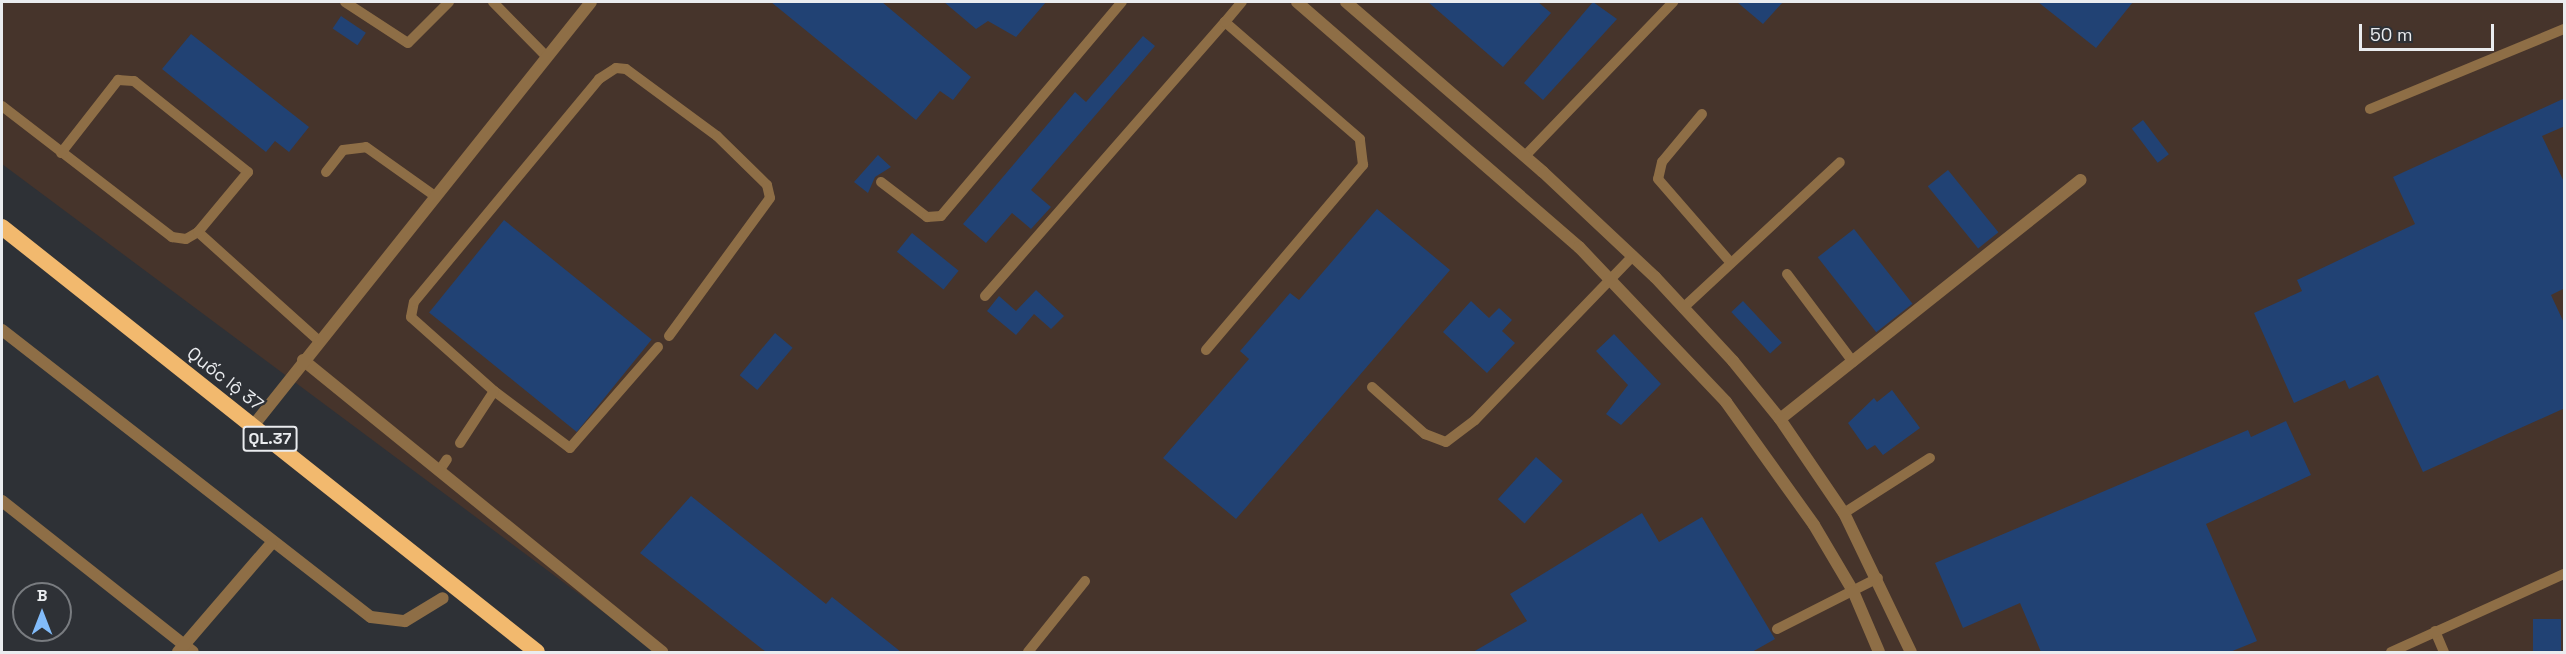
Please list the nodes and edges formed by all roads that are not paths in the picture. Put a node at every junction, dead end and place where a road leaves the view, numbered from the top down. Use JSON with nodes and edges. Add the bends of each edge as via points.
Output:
{"nodes":[{"id":1,"x":345,"y":2,"type":"edge"},
{"id":2,"x":449,"y":2,"type":"edge"},
{"id":3,"x":493,"y":2,"type":"edge"},
{"id":4,"x":591,"y":2,"type":"edge"},
{"id":5,"x":1122,"y":2,"type":"edge"},
{"id":6,"x":1242,"y":2,"type":"edge"},
{"id":7,"x":1297,"y":2,"type":"edge"},
{"id":8,"x":1346,"y":2,"type":"edge"},
{"id":9,"x":1673,"y":2,"type":"edge"},
{"id":10,"x":1225,"y":22,"type":"junction"},
{"id":11,"x":2565,"y":29,"type":"edge"},
{"id":12,"x":547,"y":57,"type":"junction"},
{"id":13,"x":2,"y":106,"type":"edge"},
{"id":14,"x":2370,"y":109,"type":"dead end"},
{"id":15,"x":1702,"y":114,"type":"dead end"},
{"id":16,"x":61,"y":153,"type":"junction"},
{"id":17,"x":1525,"y":156,"type":"junction"},
{"id":18,"x":1840,"y":162,"type":"dead end"},
{"id":19,"x":326,"y":172,"type":"dead end"},
{"id":20,"x":2081,"y":180,"type":"dead end"},
{"id":21,"x":881,"y":182,"type":"dead end"},
{"id":22,"x":435,"y":196,"type":"junction"},
{"id":23,"x":2,"y":227,"type":"edge"},
{"id":24,"x":198,"y":232,"type":"junction"},
{"id":25,"x":1633,"y":256,"type":"junction"},
{"id":26,"x":1731,"y":263,"type":"junction"},
{"id":27,"x":1788,"y":274,"type":"dead end"},
{"id":28,"x":1609,"y":280,"type":"junction"},
{"id":29,"x":985,"y":296,"type":"dead end"},
{"id":30,"x":1683,"y":308,"type":"junction"},
{"id":31,"x":2,"y":330,"type":"edge"},
{"id":32,"x":669,"y":336,"type":"dead end"},
{"id":33,"x":318,"y":341,"type":"junction"},
{"id":34,"x":658,"y":347,"type":"dead end"},
{"id":35,"x":1206,"y":350,"type":"dead end"},
{"id":36,"x":303,"y":360,"type":"junction"},
{"id":37,"x":1853,"y":362,"type":"junction"},
{"id":38,"x":1372,"y":387,"type":"dead end"},
{"id":39,"x":494,"y":391,"type":"junction"},
{"id":40,"x":1780,"y":418,"type":"junction"},
{"id":41,"x":254,"y":426,"type":"junction"},
{"id":42,"x":460,"y":443,"type":"dead end"},
{"id":43,"x":1930,"y":458,"type":"dead end"},
{"id":44,"x":447,"y":459,"type":"dead end"},
{"id":45,"x":439,"y":471,"type":"junction"},
{"id":46,"x":2,"y":501,"type":"edge"},
{"id":47,"x":1844,"y":513,"type":"junction"},
{"id":48,"x":271,"y":544,"type":"junction"},
{"id":49,"x":2565,"y":574,"type":"edge"},
{"id":50,"x":1878,"y":578,"type":"junction"},
{"id":51,"x":1085,"y":581,"type":"dead end"},
{"id":52,"x":1852,"y":591,"type":"junction"},
{"id":53,"x":443,"y":598,"type":"dead end"},
{"id":54,"x":1777,"y":629,"type":"dead end"},
{"id":55,"x":2435,"y":631,"type":"junction"},
{"id":56,"x":185,"y":650,"type":"edge"},
{"id":57,"x":537,"y":652,"type":"edge"},
{"id":58,"x":663,"y":652,"type":"edge"},
{"id":59,"x":1028,"y":652,"type":"edge"},
{"id":60,"x":1879,"y":652,"type":"edge"},
{"id":61,"x":1911,"y":652,"type":"edge"},
{"id":62,"x":2391,"y":652,"type":"edge"},
{"id":63,"x":2444,"y":652,"type":"edge"}],
"edges":[{"from":1,"to":2,"type":"lane","via":[[408,43]]},
{"from":3,"to":12,"type":"lane"},
{"from":4,"to":12,"type":"street"},
{"from":5,"to":21,"type":"lane","via":[[941,216],[927,217]]},
{"from":6,"to":10,"type":"lane"},
{"from":7,"to":28,"type":"street","via":[[1579,247]]},
{"from":8,"to":17,"type":"street"},
{"from":9,"to":17,"type":"lane"},
{"from":10,"to":29,"type":"lane"},
{"from":10,"to":35,"type":"lane","via":[[1360,139],[1363,165]]},
{"from":11,"to":14,"type":"lane"},
{"from":12,"to":22,"type":"street"},
{"from":13,"to":16,"type":"lane"},
{"from":15,"to":26,"type":"lane","via":[[1662,162],[1659,179]]},
{"from":16,"to":24,"type":"lane","via":[[172,237],[186,239]]},
{"from":16,"to":24,"type":"lane","via":[[118,80],[134,81],[248,172]]},
{"from":17,"to":25,"type":"street"},
{"from":18,"to":26,"type":"lane"},
{"from":19,"to":22,"type":"lane","via":[[344,150],[366,147]]},
{"from":20,"to":37,"type":"street"},
{"from":22,"to":33,"type":"street"},
{"from":23,"to":41,"type":"highway","name":"Quốc lộ 37","number":"QL.37"},
{"from":24,"to":33,"type":"lane"},
{"from":25,"to":28,"type":"lane"},
{"from":25,"to":30,"type":"street"},
{"from":26,"to":30,"type":"lane"},
{"from":27,"to":37,"type":"lane"},
{"from":28,"to":38,"type":"lane","via":[[1475,420],[1446,442],[1425,434]]},
{"from":28,"to":52,"type":"street","via":[[1726,402],[1814,525]]},
{"from":30,"to":40,"type":"street"},
{"from":31,"to":48,"type":"street"},
{"from":32,"to":39,"type":"lane","via":[[770,198],[767,185],[717,136],[626,69],[616,68],[599,79],[411,308],[414,323]]},
{"from":33,"to":36,"type":"street"},
{"from":34,"to":39,"type":"lane","via":[[574,448],[565,447]]},
{"from":36,"to":41,"type":"street"},
{"from":36,"to":45,"type":"street"},
{"from":37,"to":40,"type":"street"},
{"from":39,"to":42,"type":"lane"},
{"from":40,"to":47,"type":"street"},
{"from":41,"to":57,"type":"highway","name":"Quốc lộ 37","number":"QL.37"},
{"from":43,"to":47,"type":"lane"},
{"from":44,"to":45,"type":"lane"},
{"from":45,"to":58,"type":"street"},
{"from":46,"to":56,"type":"street"},
{"from":47,"to":50,"type":"street"},
{"from":48,"to":53,"type":"street","via":[[383,623],[418,617]]},
{"from":48,"to":56,"type":"street"},
{"from":49,"to":55,"type":"lane"},
{"from":50,"to":52,"type":"lane"},
{"from":50,"to":61,"type":"street"},
{"from":51,"to":59,"type":"lane"},
{"from":52,"to":54,"type":"lane"},
{"from":52,"to":60,"type":"street"},
{"from":55,"to":62,"type":"lane"},
{"from":55,"to":63,"type":"lane"}]}
